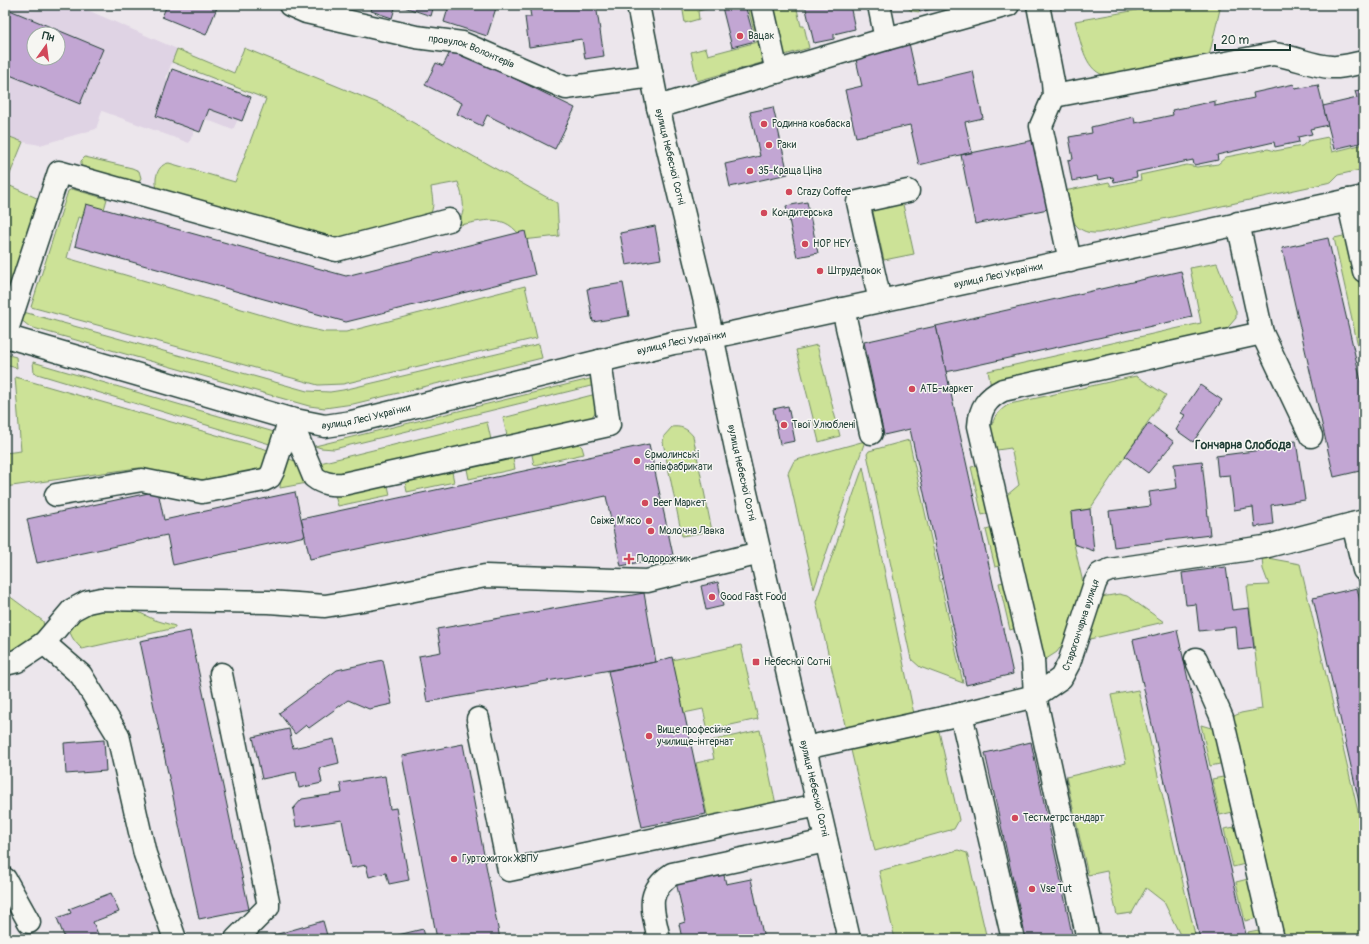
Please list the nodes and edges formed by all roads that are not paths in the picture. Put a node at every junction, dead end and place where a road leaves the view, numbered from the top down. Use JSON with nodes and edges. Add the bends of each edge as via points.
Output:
{"nodes":[{"id":1,"x":290,"y":5,"type":"edge"},
{"id":2,"x":638,"y":5,"type":"edge"},
{"id":3,"x":762,"y":5,"type":"edge"},
{"id":4,"x":879,"y":5,"type":"edge"},
{"id":5,"x":1008,"y":5,"type":"edge"},
{"id":6,"x":1038,"y":5,"type":"edge"},
{"id":7,"x":886,"y":39,"type":"junction"},
{"id":8,"x":1364,"y":62,"type":"edge"},
{"id":9,"x":777,"y":72,"type":"junction"},
{"id":10,"x":652,"y":76,"type":"junction"},
{"id":11,"x":1054,"y":96,"type":"junction"},
{"id":12,"x":658,"y":107,"type":"junction"},
{"id":13,"x":908,"y":191,"type":"dead end"},
{"id":14,"x":1356,"y":198,"type":"edge"},
{"id":15,"x":449,"y":220,"type":"dead end"},
{"id":16,"x":1238,"y":223,"type":"junction"},
{"id":17,"x":1070,"y":261,"type":"junction"},
{"id":18,"x":1364,"y":271,"type":"edge"},
{"id":19,"x":880,"y":301,"type":"junction"},
{"id":20,"x":843,"y":309,"type":"junction"},
{"id":21,"x":1262,"y":333,"type":"junction"},
{"id":22,"x":5,"y":336,"type":"edge"},
{"id":23,"x":713,"y":337,"type":"junction"},
{"id":24,"x":600,"y":361,"type":"junction"},
{"id":25,"x":290,"y":419,"type":"junction"},
{"id":26,"x":871,"y":433,"type":"dead end"},
{"id":27,"x":1311,"y":436,"type":"dead end"},
{"id":28,"x":56,"y":495,"type":"dead end"},
{"id":29,"x":1359,"y":523,"type":"edge"},
{"id":30,"x":760,"y":553,"type":"junction"},
{"id":31,"x":1364,"y":570,"type":"edge"},
{"id":32,"x":44,"y":643,"type":"junction"},
{"id":33,"x":1196,"y":660,"type":"dead end"},
{"id":34,"x":5,"y":664,"type":"edge"},
{"id":35,"x":221,"y":674,"type":"dead end"},
{"id":36,"x":1035,"y":696,"type":"junction"},
{"id":37,"x":961,"y":714,"type":"junction"},
{"id":38,"x":478,"y":719,"type":"dead end"},
{"id":39,"x":805,"y":748,"type":"junction"},
{"id":40,"x":818,"y":805,"type":"junction"},
{"id":41,"x":826,"y":842,"type":"junction"},
{"id":42,"x":5,"y":880,"type":"edge"},
{"id":43,"x":29,"y":922,"type":"dead end"},
{"id":44,"x":175,"y":939,"type":"edge"},
{"id":45,"x":236,"y":939,"type":"edge"},
{"id":46,"x":660,"y":939,"type":"edge"},
{"id":47,"x":849,"y":939,"type":"edge"},
{"id":48,"x":1013,"y":939,"type":"edge"},
{"id":49,"x":1088,"y":939,"type":"edge"},
{"id":50,"x":1273,"y":939,"type":"edge"}],
"edges":[{"from":1,"to":10,"type":"street","name":"провулок Волонтерів","via":[[306,12],[408,36],[462,43],[566,88]]},
{"from":2,"to":10,"type":"street","name":"вулиця Небесної Сотні"},
{"from":3,"to":9,"type":"street"},
{"from":4,"to":7,"type":"street"},
{"from":5,"to":7,"type":"street"},
{"from":6,"to":11,"type":"street"},
{"from":7,"to":9,"type":"street"},
{"from":8,"to":11,"type":"street","via":[[1338,68],[1273,54]]},
{"from":9,"to":12,"type":"street"},
{"from":10,"to":12,"type":"street","name":"вулиця Небесної Сотні"},
{"from":11,"to":17,"type":"street","via":[[1041,126]]},
{"from":12,"to":23,"type":"street","name":"вулиця Небесної Сотні"},
{"from":13,"to":19,"type":"street","via":[[858,202]]},
{"from":14,"to":16,"type":"street","name":"вулиця Лесі Українки"},
{"from":14,"to":18,"type":"street"},
{"from":15,"to":22,"type":"street","via":[[336,250],[59,172]]},
{"from":16,"to":17,"type":"street","name":"вулиця Лесі Українки"},
{"from":16,"to":21,"type":"street"},
{"from":17,"to":19,"type":"street","name":"вулиця Лесі Українки"},
{"from":19,"to":20,"type":"street","name":"вулиця Лесі Українки"},
{"from":20,"to":23,"type":"street","name":"вулиця Лесі Українки"},
{"from":20,"to":26,"type":"street"},
{"from":21,"to":27,"type":"street"},
{"from":21,"to":36,"type":"street","via":[[1003,390],[991,397],[982,408],[979,426],[1033,659]]},
{"from":22,"to":25,"type":"street","name":"вулиця Лесі Українки"},
{"from":23,"to":24,"type":"street","name":"вулиця Лесі Українки","via":[[673,343]]},
{"from":23,"to":30,"type":"street","name":"вулиця Небесної Сотні"},
{"from":24,"to":25,"type":"street","name":"вулиця Лесі Українки","via":[[352,422],[325,426]]},
{"from":24,"to":25,"type":"street","via":[[609,426],[343,484],[331,485],[314,477]]},
{"from":25,"to":28,"type":"street","via":[[273,471],[264,480],[202,492],[142,480]]},
{"from":29,"to":31,"type":"street"},
{"from":29,"to":36,"type":"street","name":"Старогончарна вулиця","via":[[1264,547],[1130,566],[1100,574],[1064,673]]},
{"from":30,"to":32,"type":"street","via":[[647,581],[485,576],[325,606],[269,602],[101,599],[87,602],[72,610]]},
{"from":30,"to":39,"type":"street","name":"вулиця Небесної Сотні"},
{"from":32,"to":34,"type":"street","via":[[17,661]]},
{"from":32,"to":44,"type":"street","via":[[81,675],[118,735],[145,854]]},
{"from":33,"to":50,"type":"street","via":[[1222,718]]},
{"from":35,"to":45,"type":"street","via":[[268,901],[268,906]]},
{"from":36,"to":37,"type":"street","name":"Старогончарна вулиця"},
{"from":36,"to":49,"type":"street"},
{"from":37,"to":39,"type":"street","name":"Старогончарна вулиця"},
{"from":37,"to":48,"type":"street"},
{"from":38,"to":40,"type":"street","via":[[509,870]]},
{"from":39,"to":40,"type":"street","name":"вулиця Небесної Сотні"},
{"from":40,"to":41,"type":"street","name":"вулиця Небесної Сотні"},
{"from":41,"to":46,"type":"street","via":[[672,874],[661,882],[654,892],[652,902]]},
{"from":41,"to":47,"type":"street","name":"вулиця Небесної Сотні"},
{"from":42,"to":43,"type":"street"}]}
